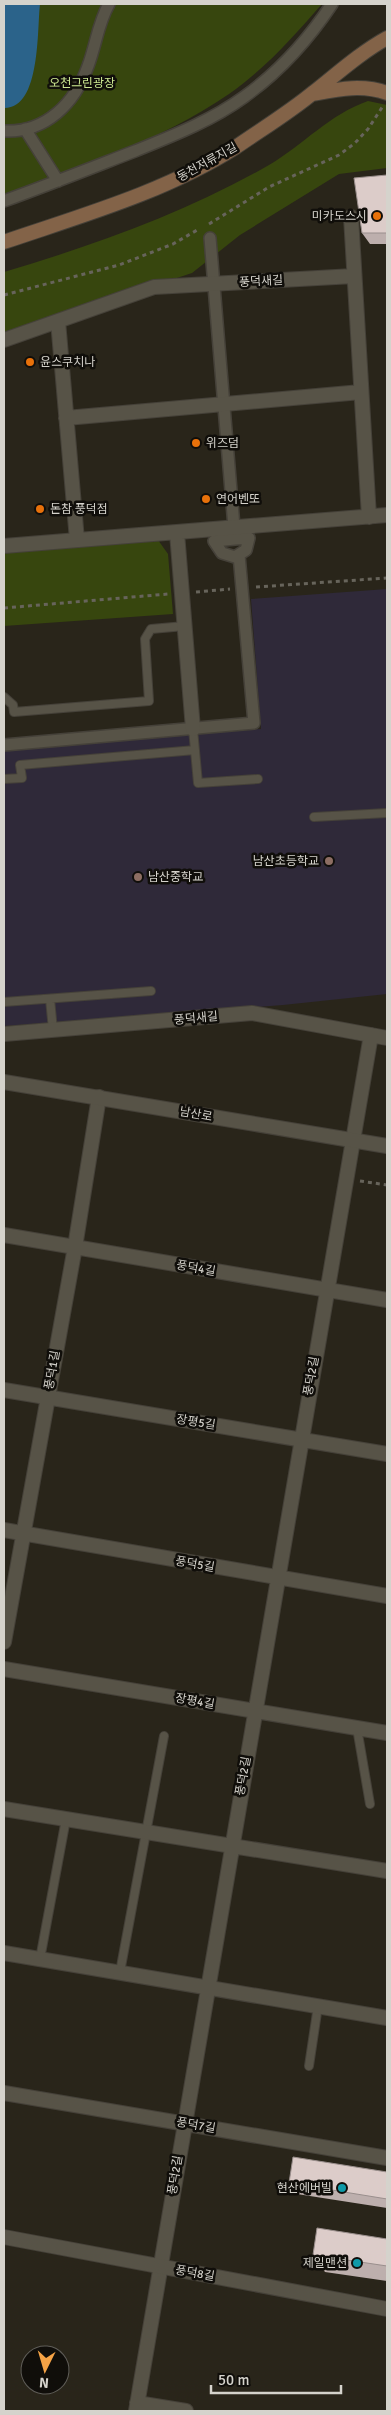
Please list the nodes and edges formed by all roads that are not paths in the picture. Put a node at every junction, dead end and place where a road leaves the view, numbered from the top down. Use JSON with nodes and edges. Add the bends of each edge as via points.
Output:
{"nodes":[{"id":1,"x":110,"y":4,"type":"edge"},
{"id":2,"x":332,"y":4,"type":"edge"},
{"id":3,"x":387,"y":38,"type":"edge"},
{"id":4,"x":387,"y":93,"type":"edge"},
{"id":5,"x":312,"y":94,"type":"junction"},
{"id":6,"x":25,"y":129,"type":"junction"},
{"id":7,"x":4,"y":131,"type":"edge"},
{"id":8,"x":58,"y":181,"type":"junction"},
{"id":9,"x":4,"y":201,"type":"edge"},
{"id":10,"x":352,"y":217,"type":"dead end"},
{"id":11,"x":210,"y":238,"type":"dead end"},
{"id":12,"x":4,"y":242,"type":"edge"},
{"id":13,"x":354,"y":276,"type":"junction"},
{"id":14,"x":213,"y":283,"type":"junction"},
{"id":15,"x":58,"y":321,"type":"junction"},
{"id":16,"x":4,"y":340,"type":"edge"},
{"id":17,"x":361,"y":392,"type":"junction"},
{"id":18,"x":223,"y":404,"type":"junction"},
{"id":19,"x":66,"y":418,"type":"junction"},
{"id":20,"x":387,"y":515,"type":"edge"},
{"id":21,"x":369,"y":516,"type":"junction"},
{"id":22,"x":177,"y":533,"type":"junction"},
{"id":23,"x":234,"y":534,"type":"junction"},
{"id":24,"x":77,"y":540,"type":"junction"},
{"id":25,"x":4,"y":546,"type":"edge"},
{"id":26,"x":239,"y":555,"type":"junction"},
{"id":27,"x":185,"y":626,"type":"junction"},
{"id":28,"x":4,"y":697,"type":"edge"},
{"id":29,"x":193,"y":728,"type":"junction"},
{"id":30,"x":4,"y":745,"type":"edge"},
{"id":31,"x":195,"y":750,"type":"junction"},
{"id":32,"x":4,"y":779,"type":"edge"},
{"id":33,"x":258,"y":779,"type":"dead end"},
{"id":34,"x":387,"y":813,"type":"edge"},
{"id":35,"x":314,"y":818,"type":"dead end"},
{"id":36,"x":150,"y":991,"type":"dead end"},
{"id":37,"x":50,"y":999,"type":"junction"},
{"id":38,"x":4,"y":1002,"type":"edge"},
{"id":39,"x":53,"y":1030,"type":"junction"},
{"id":40,"x":4,"y":1034,"type":"edge"},
{"id":41,"x":371,"y":1035,"type":"junction"},
{"id":42,"x":387,"y":1038,"type":"edge"},
{"id":43,"x":4,"y":1082,"type":"edge"},
{"id":44,"x":99,"y":1097,"type":"junction"},
{"id":45,"x":351,"y":1140,"type":"junction"},
{"id":46,"x":387,"y":1146,"type":"edge"},
{"id":47,"x":4,"y":1235,"type":"edge"},
{"id":48,"x":74,"y":1247,"type":"junction"},
{"id":49,"x":326,"y":1290,"type":"junction"},
{"id":50,"x":387,"y":1300,"type":"edge"},
{"id":51,"x":4,"y":1390,"type":"edge"},
{"id":52,"x":47,"y":1397,"type":"junction"},
{"id":53,"x":300,"y":1439,"type":"junction"},
{"id":54,"x":387,"y":1454,"type":"edge"},
{"id":55,"x":4,"y":1530,"type":"edge"},
{"id":56,"x":24,"y":1534,"type":"junction"},
{"id":57,"x":277,"y":1578,"type":"junction"},
{"id":58,"x":387,"y":1596,"type":"edge"},
{"id":59,"x":4,"y":1642,"type":"edge"},
{"id":60,"x":4,"y":1669,"type":"edge"},
{"id":61,"x":254,"y":1711,"type":"junction"},
{"id":62,"x":357,"y":1728,"type":"junction"},
{"id":63,"x":387,"y":1733,"type":"edge"},
{"id":64,"x":164,"y":1736,"type":"dead end"},
{"id":65,"x":370,"y":1804,"type":"dead end"},
{"id":66,"x":4,"y":1809,"type":"edge"},
{"id":67,"x":66,"y":1819,"type":"junction"},
{"id":68,"x":146,"y":1831,"type":"junction"},
{"id":69,"x":232,"y":1844,"type":"junction"},
{"id":70,"x":387,"y":1871,"type":"edge"},
{"id":71,"x":4,"y":1953,"type":"edge"},
{"id":72,"x":40,"y":1959,"type":"junction"},
{"id":73,"x":120,"y":1972,"type":"junction"},
{"id":74,"x":207,"y":1987,"type":"junction"},
{"id":75,"x":318,"y":2006,"type":"junction"},
{"id":76,"x":387,"y":2018,"type":"edge"},
{"id":77,"x":309,"y":2066,"type":"dead end"},
{"id":78,"x":4,"y":2093,"type":"edge"},
{"id":79,"x":184,"y":2122,"type":"junction"},
{"id":80,"x":387,"y":2158,"type":"edge"},
{"id":81,"x":4,"y":2238,"type":"edge"},
{"id":82,"x":160,"y":2266,"type":"junction"},
{"id":83,"x":387,"y":2308,"type":"edge"},
{"id":84,"x":136,"y":2407,"type":"edge"},
{"id":85,"x":186,"y":2411,"type":"edge"}],
"edges":[{"from":1,"to":6,"type":"street","via":[[97,32],[89,64],[73,97],[50,119]]},
{"from":2,"to":8,"type":"street","via":[[284,63],[242,98],[197,124]]},
{"from":3,"to":5,"type":"main road","name":"동천저류지길","via":[[357,57]]},
{"from":4,"to":5,"type":"main road","via":[[352,86]]},
{"from":5,"to":12,"type":"main road","name":"동천저류지길","via":[[235,147],[162,187]]},
{"from":6,"to":7,"type":"street"},
{"from":6,"to":8,"type":"street"},
{"from":8,"to":9,"type":"street"},
{"from":10,"to":13,"type":"street"},
{"from":11,"to":14,"type":"street"},
{"from":13,"to":14,"type":"street","name":"풍덕새길"},
{"from":13,"to":17,"type":"street"},
{"from":14,"to":15,"type":"street","name":"풍덕새길","via":[[154,287]]},
{"from":14,"to":18,"type":"street"},
{"from":15,"to":16,"type":"street","name":"풍덕새길"},
{"from":15,"to":19,"type":"street"},
{"from":17,"to":18,"type":"street"},
{"from":17,"to":21,"type":"street"},
{"from":18,"to":19,"type":"street"},
{"from":18,"to":23,"type":"street"},
{"from":19,"to":24,"type":"street"},
{"from":20,"to":21,"type":"street"},
{"from":21,"to":23,"type":"street"},
{"from":22,"to":23,"type":"street"},
{"from":22,"to":24,"type":"street"},
{"from":22,"to":27,"type":"street"},
{"from":23,"to":26,"type":"street","via":[[249,538],[248,545]]},
{"from":23,"to":26,"type":"street","via":[[214,541],[222,553]]},
{"from":24,"to":25,"type":"street"},
{"from":26,"to":29,"type":"street","via":[[254,723]]},
{"from":27,"to":28,"type":"lane","via":[[151,629],[145,639],[148,701],[14,712],[13,705]]},
{"from":27,"to":29,"type":"street"},
{"from":29,"to":30,"type":"street"},
{"from":29,"to":31,"type":"lane"},
{"from":31,"to":32,"type":"lane","via":[[20,765],[22,778]]},
{"from":31,"to":33,"type":"lane","via":[[198,783]]},
{"from":34,"to":35,"type":"lane"},
{"from":36,"to":37,"type":"lane"},
{"from":37,"to":38,"type":"lane"},
{"from":37,"to":39,"type":"lane"},
{"from":39,"to":40,"type":"street","name":"풍덕새길"},
{"from":39,"to":41,"type":"street","name":"풍덕새길","via":[[252,1013]]},
{"from":41,"to":42,"type":"street","name":"풍덕새길"},
{"from":41,"to":45,"type":"street","name":"풍덕2길"},
{"from":43,"to":44,"type":"street","name":"남산로"},
{"from":44,"to":45,"type":"street","name":"남산로"},
{"from":44,"to":48,"type":"street","name":"풍덕1길"},
{"from":45,"to":46,"type":"street","name":"남산로"},
{"from":45,"to":49,"type":"street","name":"풍덕2길"},
{"from":47,"to":48,"type":"street","name":"풍덕4길"},
{"from":48,"to":49,"type":"street","name":"풍덕4길"},
{"from":48,"to":52,"type":"street","name":"풍덕1길"},
{"from":49,"to":50,"type":"street","name":"풍덕4길"},
{"from":49,"to":53,"type":"street","name":"풍덕2길"},
{"from":51,"to":52,"type":"street","name":"장평5길"},
{"from":52,"to":53,"type":"street","name":"장평5길"},
{"from":52,"to":56,"type":"street","name":"풍덕1길"},
{"from":53,"to":54,"type":"street","name":"장평5길"},
{"from":53,"to":57,"type":"street","name":"풍덕2길"},
{"from":55,"to":56,"type":"street","name":"풍덕5길"},
{"from":56,"to":57,"type":"street","name":"풍덕5길"},
{"from":56,"to":59,"type":"street","name":"풍덕1길"},
{"from":57,"to":58,"type":"street","name":"풍덕5길"},
{"from":57,"to":61,"type":"street","name":"풍덕2길"},
{"from":60,"to":61,"type":"street","name":"장평4길"},
{"from":61,"to":62,"type":"street","name":"장평4길"},
{"from":61,"to":69,"type":"street","name":"풍덕2길"},
{"from":62,"to":63,"type":"street","name":"장평4길"},
{"from":62,"to":65,"type":"lane"},
{"from":64,"to":68,"type":"lane"},
{"from":66,"to":67,"type":"street"},
{"from":67,"to":68,"type":"street"},
{"from":67,"to":72,"type":"lane"},
{"from":68,"to":69,"type":"street"},
{"from":68,"to":73,"type":"lane"},
{"from":69,"to":70,"type":"street"},
{"from":69,"to":74,"type":"street","name":"풍덕2길"},
{"from":71,"to":72,"type":"street"},
{"from":72,"to":73,"type":"street"},
{"from":73,"to":74,"type":"street"},
{"from":74,"to":75,"type":"street"},
{"from":74,"to":79,"type":"street","name":"풍덕2길"},
{"from":75,"to":76,"type":"street"},
{"from":75,"to":77,"type":"lane"},
{"from":78,"to":79,"type":"street","name":"풍덕7길"},
{"from":79,"to":80,"type":"street","name":"풍덕7길"},
{"from":79,"to":82,"type":"street","name":"풍덕2길"},
{"from":81,"to":82,"type":"street","name":"풍덕8길"},
{"from":82,"to":83,"type":"street","name":"풍덕8길"},
{"from":82,"to":84,"type":"street","name":"풍덕2길"},
{"from":84,"to":85,"type":"street"}]}
